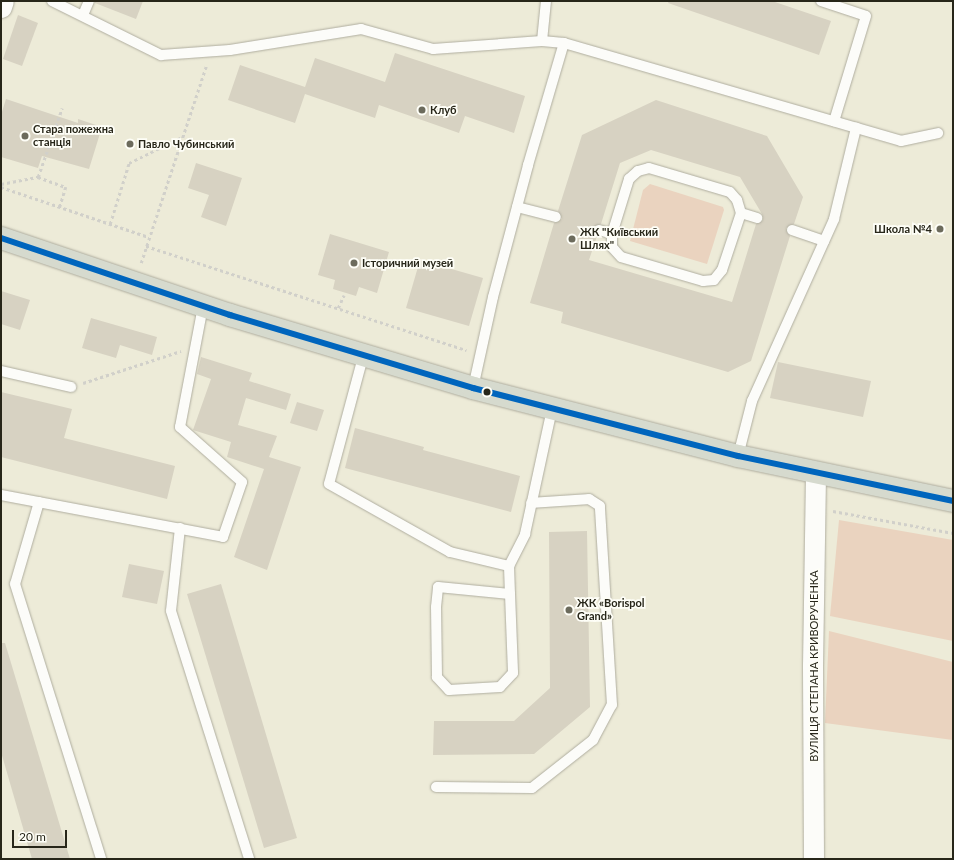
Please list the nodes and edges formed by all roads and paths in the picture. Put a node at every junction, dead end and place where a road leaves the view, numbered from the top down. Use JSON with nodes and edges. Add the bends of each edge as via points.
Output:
{"nodes":[{"id":1,"x":4,"y":1,"type":"edge"},
{"id":2,"x":52,"y":1,"type":"edge"},
{"id":3,"x":89,"y":1,"type":"edge"},
{"id":4,"x":546,"y":1,"type":"edge"},
{"id":5,"x":821,"y":1,"type":"edge"},
{"id":6,"x":1,"y":7,"type":"edge"},
{"id":7,"x":83,"y":15,"type":"junction"},
{"id":8,"x":542,"y":41,"type":"junction"},
{"id":9,"x":564,"y":44,"type":"junction"},
{"id":10,"x":210,"y":52,"type":"junction"},
{"id":11,"x":62,"y":108,"type":"dead end"},
{"id":12,"x":834,"y":121,"type":"junction"},
{"id":13,"x":856,"y":128,"type":"junction"},
{"id":14,"x":938,"y":133,"type":"dead end"},
{"id":15,"x":182,"y":136,"type":"junction"},
{"id":16,"x":38,"y":177,"type":"junction"},
{"id":17,"x":1,"y":185,"type":"edge"},
{"id":18,"x":60,"y":206,"type":"junction"},
{"id":19,"x":517,"y":207,"type":"junction"},
{"id":20,"x":741,"y":213,"type":"junction"},
{"id":21,"x":556,"y":218,"type":"dead end"},
{"id":22,"x":757,"y":218,"type":"dead end"},
{"id":23,"x":110,"y":224,"type":"junction"},
{"id":24,"x":599,"y":230,"type":"dead end"},
{"id":25,"x":792,"y":230,"type":"dead end"},
{"id":26,"x":612,"y":234,"type":"junction"},
{"id":27,"x":149,"y":237,"type":"junction"},
{"id":28,"x":1,"y":238,"type":"edge"},
{"id":29,"x":824,"y":241,"type":"junction"},
{"id":30,"x":146,"y":246,"type":"junction"},
{"id":31,"x":141,"y":263,"type":"dead end"},
{"id":32,"x":344,"y":295,"type":"dead end"},
{"id":33,"x":202,"y":306,"type":"junction"},
{"id":34,"x":338,"y":308,"type":"junction"},
{"id":35,"x":195,"y":346,"type":"junction"},
{"id":36,"x":481,"y":354,"type":"junction"},
{"id":37,"x":363,"y":357,"type":"junction"},
{"id":38,"x":1,"y":370,"type":"edge"},
{"id":39,"x":71,"y":387,"type":"joint"},
{"id":40,"x":473,"y":388,"type":"junction"},
{"id":41,"x":552,"y":409,"type":"junction"},
{"id":42,"x":738,"y":456,"type":"junction"},
{"id":43,"x":816,"y":473,"type":"junction"},
{"id":44,"x":1,"y":495,"type":"edge"},
{"id":45,"x":953,"y":501,"type":"edge"},
{"id":46,"x":38,"y":502,"type":"junction"},
{"id":47,"x":531,"y":503,"type":"junction"},
{"id":48,"x":815,"y":508,"type":"junction"},
{"id":49,"x":180,"y":528,"type":"junction"},
{"id":50,"x":953,"y":533,"type":"edge"},
{"id":51,"x":509,"y":566,"type":"junction"},
{"id":52,"x":510,"y":594,"type":"junction"},
{"id":53,"x":436,"y":787,"type":"dead end"},
{"id":54,"x":101,"y":859,"type":"edge"},
{"id":55,"x":249,"y":859,"type":"edge"},
{"id":56,"x":814,"y":859,"type":"edge"}],
"edges":[{"from":1,"to":6,"type":"main road"},
{"from":2,"to":7,"type":"lane"},
{"from":3,"to":7,"type":"lane"},
{"from":4,"to":8,"type":"lane"},
{"from":5,"to":12,"type":"lane","via":[[866,16]]},
{"from":7,"to":10,"type":"lane","via":[[161,55]]},
{"from":8,"to":9,"type":"lane"},
{"from":8,"to":10,"type":"lane","via":[[433,49],[361,29]]},
{"from":9,"to":12,"type":"lane"},
{"from":9,"to":19,"type":"lane"},
{"from":10,"to":15,"type":"path"},
{"from":11,"to":16,"type":"path"},
{"from":12,"to":13,"type":"lane"},
{"from":13,"to":14,"type":"lane","via":[[901,141]]},
{"from":13,"to":29,"type":"lane","via":[[834,219]]},
{"from":15,"to":23,"type":"path","via":[[129,163]]},
{"from":15,"to":27,"type":"path"},
{"from":16,"to":17,"type":"path"},
{"from":16,"to":18,"type":"path","via":[[66,187]]},
{"from":17,"to":18,"type":"path"},
{"from":18,"to":23,"type":"path"},
{"from":19,"to":21,"type":"lane"},
{"from":19,"to":36,"type":"lane"},
{"from":20,"to":22,"type":"lane"},
{"from":20,"to":26,"type":"lane","via":[[737,200],[730,192],[649,168],[638,171],[629,179]]},
{"from":20,"to":26,"type":"lane","via":[[722,270],[714,280],[703,281],[622,257],[612,247]]},
{"from":23,"to":27,"type":"path"},
{"from":24,"to":26,"type":"lane"},
{"from":25,"to":29,"type":"lane"},
{"from":27,"to":30,"type":"path"},
{"from":28,"to":33,"type":"highway"},
{"from":29,"to":42,"type":"lane","via":[[752,401]]},
{"from":30,"to":31,"type":"path"},
{"from":30,"to":34,"type":"path"},
{"from":32,"to":34,"type":"path"},
{"from":33,"to":35,"type":"lane"},
{"from":33,"to":37,"type":"highway"},
{"from":34,"to":36,"type":"path"},
{"from":35,"to":39,"type":"path"},
{"from":35,"to":49,"type":"lane","via":[[180,427],[242,482],[223,537]]},
{"from":36,"to":40,"type":"lane"},
{"from":37,"to":40,"type":"highway"},
{"from":37,"to":51,"type":"lane","via":[[329,484],[450,552]]},
{"from":38,"to":39,"type":"lane"},
{"from":40,"to":41,"type":"highway"},
{"from":41,"to":42,"type":"highway"},
{"from":41,"to":47,"type":"lane"},
{"from":42,"to":43,"type":"highway"},
{"from":43,"to":45,"type":"highway"},
{"from":43,"to":48,"type":"street","name":"ВУЛИЦЯ СТЕПАНА КРИВОРУЧЕНКА"},
{"from":44,"to":46,"type":"lane"},
{"from":46,"to":49,"type":"lane"},
{"from":46,"to":54,"type":"lane","via":[[15,584]]},
{"from":47,"to":51,"type":"lane","via":[[525,534]]},
{"from":47,"to":53,"type":"lane","via":[[589,499],[600,506],[612,705],[593,740],[532,788]]},
{"from":48,"to":50,"type":"path"},
{"from":48,"to":56,"type":"street","name":"ВУЛИЦЯ СТЕПАНА КРИВОРУЧЕНКА"},
{"from":49,"to":55,"type":"lane","via":[[172,611]]},
{"from":51,"to":52,"type":"lane"},
{"from":52,"to":52,"type":"lane","via":[[513,673],[500,687],[449,690],[437,677],[438,587]]}]}
